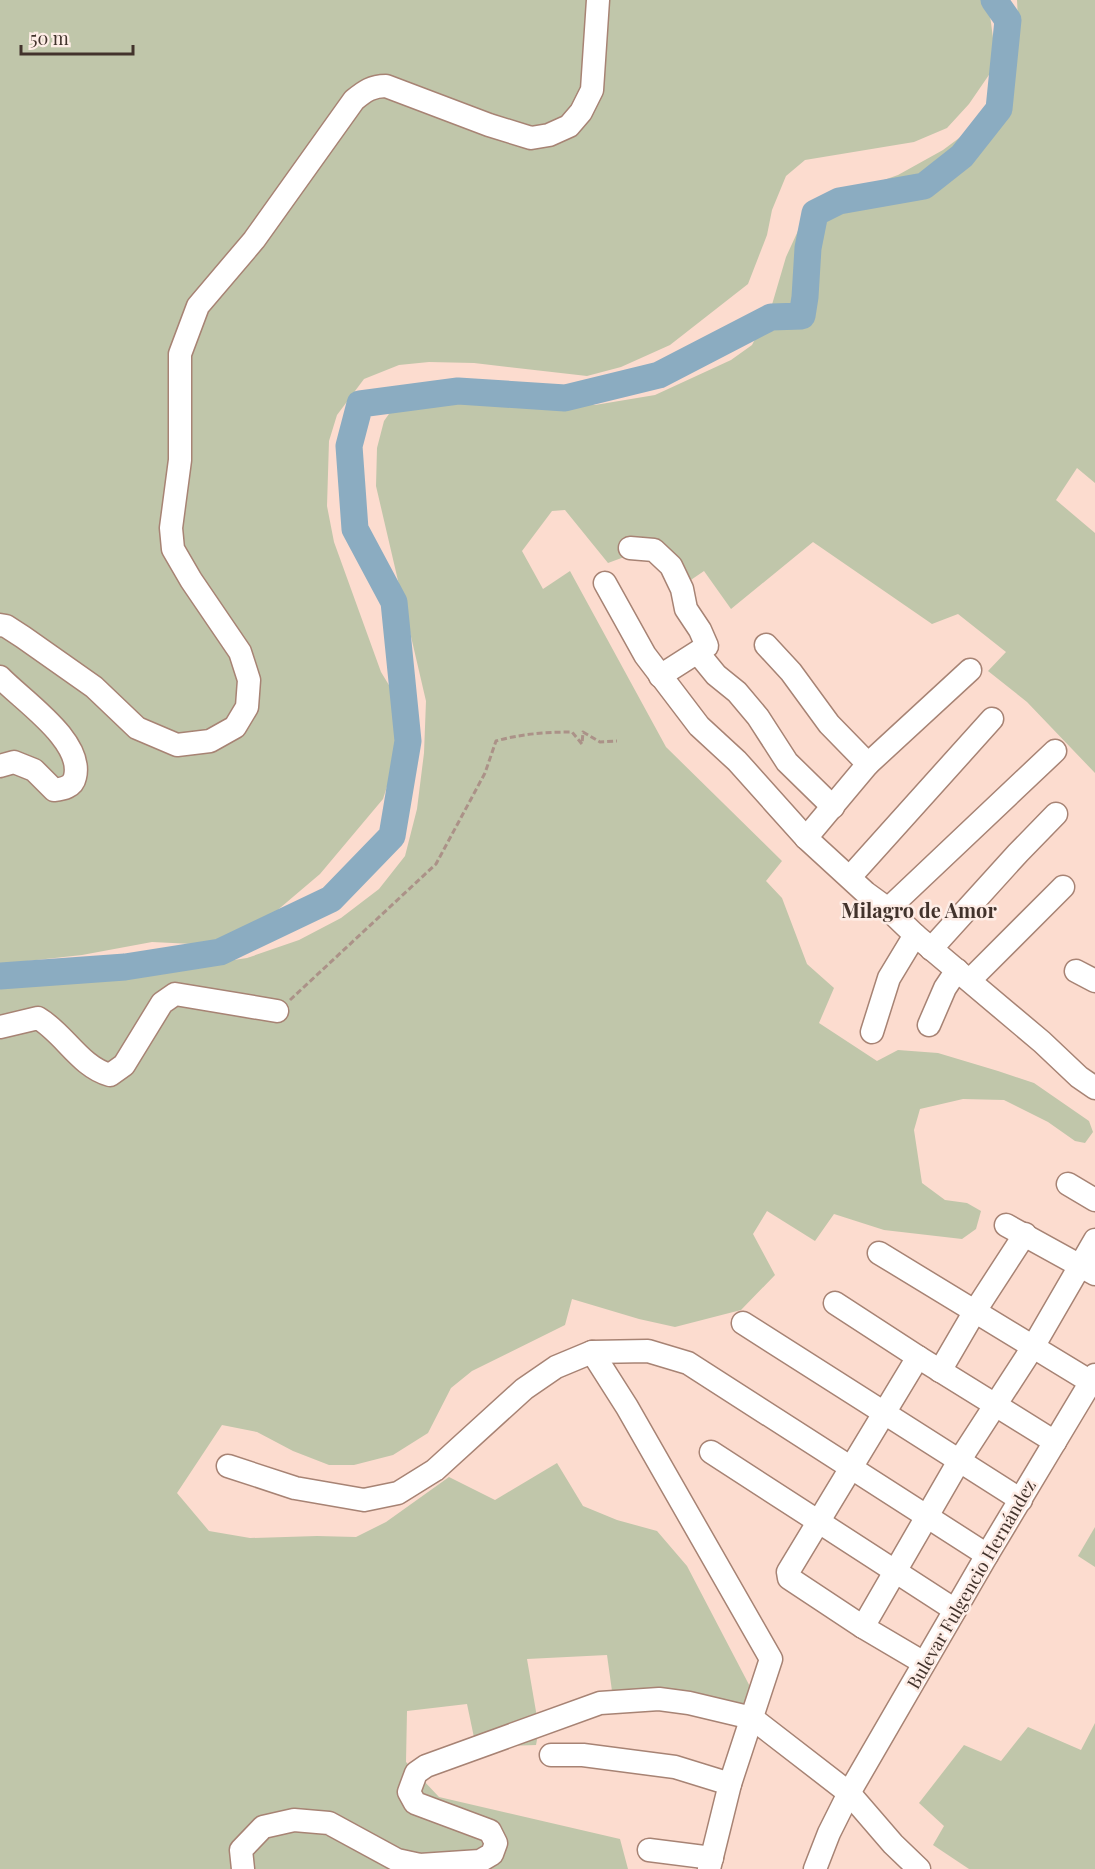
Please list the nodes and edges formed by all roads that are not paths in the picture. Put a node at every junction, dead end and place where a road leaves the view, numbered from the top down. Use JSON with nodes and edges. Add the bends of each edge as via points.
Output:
{"nodes":[{"id":1,"x":598,"y":0,"type":"edge"},
{"id":2,"x":630,"y":548,"type":"dead end"},
{"id":3,"x":604,"y":583,"type":"dead end"},
{"id":4,"x":0,"y":625,"type":"edge"},
{"id":5,"x":766,"y":645,"type":"dead end"},
{"id":6,"x":698,"y":653,"type":"junction"},
{"id":7,"x":970,"y":670,"type":"dead end"},
{"id":8,"x":660,"y":676,"type":"junction"},
{"id":9,"x":0,"y":677,"type":"edge"},
{"id":10,"x":992,"y":719,"type":"dead end"},
{"id":11,"x":1055,"y":751,"type":"dead end"},
{"id":12,"x":868,"y":764,"type":"junction"},
{"id":13,"x":0,"y":766,"type":"edge"},
{"id":14,"x":833,"y":807,"type":"junction"},
{"id":15,"x":1056,"y":814,"type":"dead end"},
{"id":16,"x":806,"y":838,"type":"junction"},
{"id":17,"x":850,"y":877,"type":"junction"},
{"id":18,"x":1063,"y":886,"type":"dead end"},
{"id":19,"x":888,"y":909,"type":"junction"},
{"id":20,"x":923,"y":942,"type":"junction"},
{"id":21,"x":964,"y":975,"type":"junction"},
{"id":22,"x":277,"y":1011,"type":"road end"},
{"id":23,"x":929,"y":1025,"type":"dead end"},
{"id":24,"x":0,"y":1027,"type":"edge"},
{"id":25,"x":872,"y":1032,"type":"dead end"},
{"id":26,"x":1095,"y":1088,"type":"edge"},
{"id":27,"x":1068,"y":1184,"type":"dead end"},
{"id":28,"x":1095,"y":1200,"type":"edge"},
{"id":29,"x":1095,"y":1240,"type":"edge"},
{"id":30,"x":879,"y":1253,"type":"dead end"},
{"id":31,"x":1088,"y":1269,"type":"edge"},
{"id":32,"x":835,"y":1303,"type":"dead end"},
{"id":33,"x":975,"y":1311,"type":"junction"},
{"id":34,"x":743,"y":1323,"type":"dead end"},
{"id":35,"x":1033,"y":1347,"type":"junction"},
{"id":36,"x":592,"y":1352,"type":"junction"},
{"id":37,"x":918,"y":1357,"type":"junction"},
{"id":38,"x":940,"y":1371,"type":"junction"},
{"id":39,"x":1093,"y":1379,"type":"edge"},
{"id":40,"x":995,"y":1404,"type":"junction"},
{"id":41,"x":883,"y":1412,"type":"junction"},
{"id":42,"x":1055,"y":1442,"type":"junction"},
{"id":43,"x":711,"y":1452,"type":"dead end"},
{"id":44,"x":959,"y":1461,"type":"junction"},
{"id":45,"x":228,"y":1467,"type":"dead end"},
{"id":46,"x":850,"y":1467,"type":"junction"},
{"id":47,"x":1020,"y":1500,"type":"junction"},
{"id":48,"x":926,"y":1516,"type":"junction"},
{"id":49,"x":817,"y":1522,"type":"junction"},
{"id":50,"x":987,"y":1555,"type":"junction"},
{"id":51,"x":895,"y":1571,"type":"junction"},
{"id":52,"x":955,"y":1610,"type":"junction"},
{"id":53,"x":863,"y":1627,"type":"junction"},
{"id":54,"x":924,"y":1663,"type":"junction"},
{"id":55,"x":752,"y":1719,"type":"junction"},
{"id":56,"x":551,"y":1755,"type":"dead end"},
{"id":57,"x":730,"y":1784,"type":"junction"},
{"id":58,"x":849,"y":1793,"type":"junction"},
{"id":59,"x":650,"y":1850,"type":"dead end"},
{"id":60,"x":710,"y":1863,"type":"edge"},
{"id":61,"x":243,"y":1869,"type":"edge"},
{"id":62,"x":815,"y":1869,"type":"edge"},
{"id":63,"x":919,"y":1869,"type":"edge"}],
"edges":[{"from":1,"to":4,"type":"street","via":[[592,90],[569,126],[531,138],[386,86],[365,90],[254,240],[198,306],[180,354],[180,460],[171,528],[173,549],[240,652],[249,680],[248,707],[235,727],[210,741],[177,746],[137,728],[94,687]]},
{"from":2,"to":6,"type":"street","via":[[654,550],[671,566],[686,609],[707,646]]},
{"from":3,"to":8,"type":"street"},
{"from":5,"to":12,"type":"street","via":[[829,724]]},
{"from":6,"to":8,"type":"street"},
{"from":6,"to":14,"type":"street","via":[[758,717],[787,762]]},
{"from":7,"to":12,"type":"street"},
{"from":8,"to":16,"type":"street","via":[[699,726],[737,761]]},
{"from":9,"to":13,"type":"street","via":[[60,733],[72,750],[77,767],[75,781],[65,789],[54,790],[34,770],[14,762]]},
{"from":10,"to":17,"type":"street"},
{"from":11,"to":19,"type":"street"},
{"from":12,"to":14,"type":"street"},
{"from":14,"to":16,"type":"street"},
{"from":15,"to":20,"type":"street"},
{"from":16,"to":17,"type":"street"},
{"from":17,"to":19,"type":"street"},
{"from":18,"to":21,"type":"street"},
{"from":19,"to":20,"type":"street"},
{"from":20,"to":21,"type":"street"},
{"from":20,"to":25,"type":"street","via":[[889,978]]},
{"from":21,"to":23,"type":"street","via":[[945,988]]},
{"from":21,"to":26,"type":"street"},
{"from":22,"to":24,"type":"street","via":[[175,994],[162,1003],[124,1065],[110,1075],[96,1071],[38,1017]]},
{"from":27,"to":28,"type":"street"},
{"from":29,"to":31,"type":"street"},
{"from":30,"to":33,"type":"street"},
{"from":31,"to":33,"type":"street","via":[[1016,1229]]},
{"from":31,"to":35,"type":"street"},
{"from":32,"to":37,"type":"street"},
{"from":33,"to":35,"type":"street"},
{"from":33,"to":38,"type":"street"},
{"from":34,"to":41,"type":"street"},
{"from":35,"to":39,"type":"street"},
{"from":35,"to":40,"type":"street"},
{"from":36,"to":45,"type":"street","via":[[556,1367],[524,1389],[435,1470],[398,1493],[364,1500],[295,1488]]},
{"from":36,"to":46,"type":"street","via":[[648,1351],[688,1363]]},
{"from":36,"to":55,"type":"street","via":[[771,1659]]},
{"from":37,"to":38,"type":"street"},
{"from":37,"to":41,"type":"street"},
{"from":38,"to":40,"type":"street"},
{"from":39,"to":42,"type":"street","name":"Bulevar Fulgencio Hernández"},
{"from":40,"to":42,"type":"street"},
{"from":40,"to":44,"type":"street"},
{"from":41,"to":44,"type":"street"},
{"from":41,"to":46,"type":"street"},
{"from":42,"to":47,"type":"street","name":"Bulevar Fulgencio Hernández"},
{"from":43,"to":49,"type":"street"},
{"from":44,"to":47,"type":"street"},
{"from":44,"to":48,"type":"street"},
{"from":46,"to":48,"type":"street"},
{"from":46,"to":49,"type":"street"},
{"from":47,"to":50,"type":"street","name":"Bulevar Fulgencio Hernández"},
{"from":48,"to":50,"type":"street"},
{"from":48,"to":51,"type":"street"},
{"from":49,"to":51,"type":"street"},
{"from":49,"to":53,"type":"street","via":[[788,1572],[789,1578]]},
{"from":50,"to":52,"type":"street","name":"Bulevar Fulgencio Hernández"},
{"from":51,"to":52,"type":"street"},
{"from":51,"to":53,"type":"street"},
{"from":52,"to":54,"type":"street","name":"Bulevar Fulgencio Hernández"},
{"from":53,"to":54,"type":"street"},
{"from":54,"to":58,"type":"street","name":"Bulevar Fulgencio Hernández"},
{"from":55,"to":57,"type":"street"},
{"from":55,"to":58,"type":"street"},
{"from":55,"to":61,"type":"street","via":[[669,1700],[600,1703],[426,1766],[416,1773],[409,1792],[412,1798],[415,1803],[490,1831],[496,1843],[492,1854],[480,1861],[420,1865],[397,1860],[329,1823],[294,1820],[263,1827],[241,1850]]},
{"from":56,"to":57,"type":"street","via":[[583,1755],[675,1767]]},
{"from":57,"to":60,"type":"street"},
{"from":58,"to":62,"type":"street","name":"Bulevar Fulgencio Hernández"},
{"from":58,"to":63,"type":"street"},
{"from":59,"to":60,"type":"street"}]}
